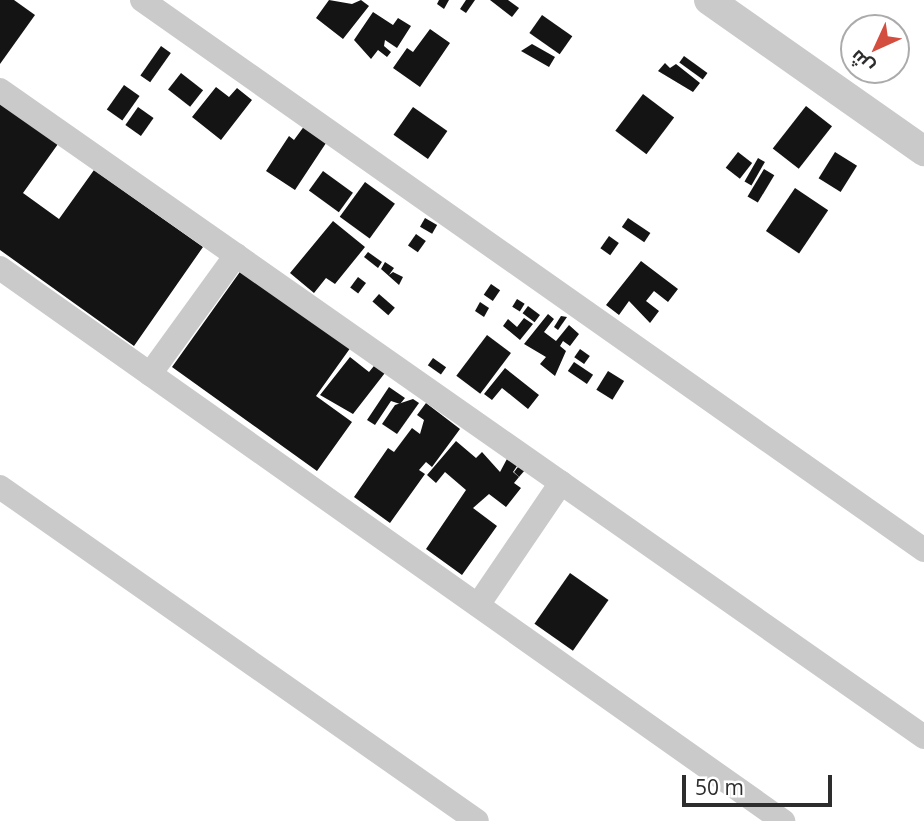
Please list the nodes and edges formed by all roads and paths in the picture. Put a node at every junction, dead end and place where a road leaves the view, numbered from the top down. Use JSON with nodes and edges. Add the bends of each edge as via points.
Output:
{"nodes":[{"id":1,"x":142,"y":0,"type":"edge"},
{"id":2,"x":709,"y":0,"type":"edge"},
{"id":3,"x":0,"y":90,"type":"edge"},
{"id":4,"x":924,"y":151,"type":"edge"},
{"id":5,"x":236,"y":254,"type":"junction"},
{"id":6,"x":0,"y":268,"type":"edge"},
{"id":7,"x":150,"y":374,"type":"junction"},
{"id":8,"x":561,"y":483,"type":"junction"},
{"id":9,"x":0,"y":487,"type":"edge"},
{"id":10,"x":924,"y":550,"type":"edge"},
{"id":11,"x":478,"y":605,"type":"junction"},
{"id":12,"x":924,"y":737,"type":"edge"},
{"id":13,"x":477,"y":821,"type":"edge"},
{"id":14,"x":783,"y":821,"type":"edge"}],
"edges":[{"from":1,"to":10,"type":"street"},
{"from":2,"to":4,"type":"street"},
{"from":3,"to":5,"type":"street"},
{"from":5,"to":7,"type":"street"},
{"from":5,"to":8,"type":"street"},
{"from":6,"to":7,"type":"street"},
{"from":7,"to":11,"type":"street"},
{"from":8,"to":11,"type":"street"},
{"from":8,"to":12,"type":"street"},
{"from":9,"to":13,"type":"street"},
{"from":11,"to":14,"type":"street"}]}
